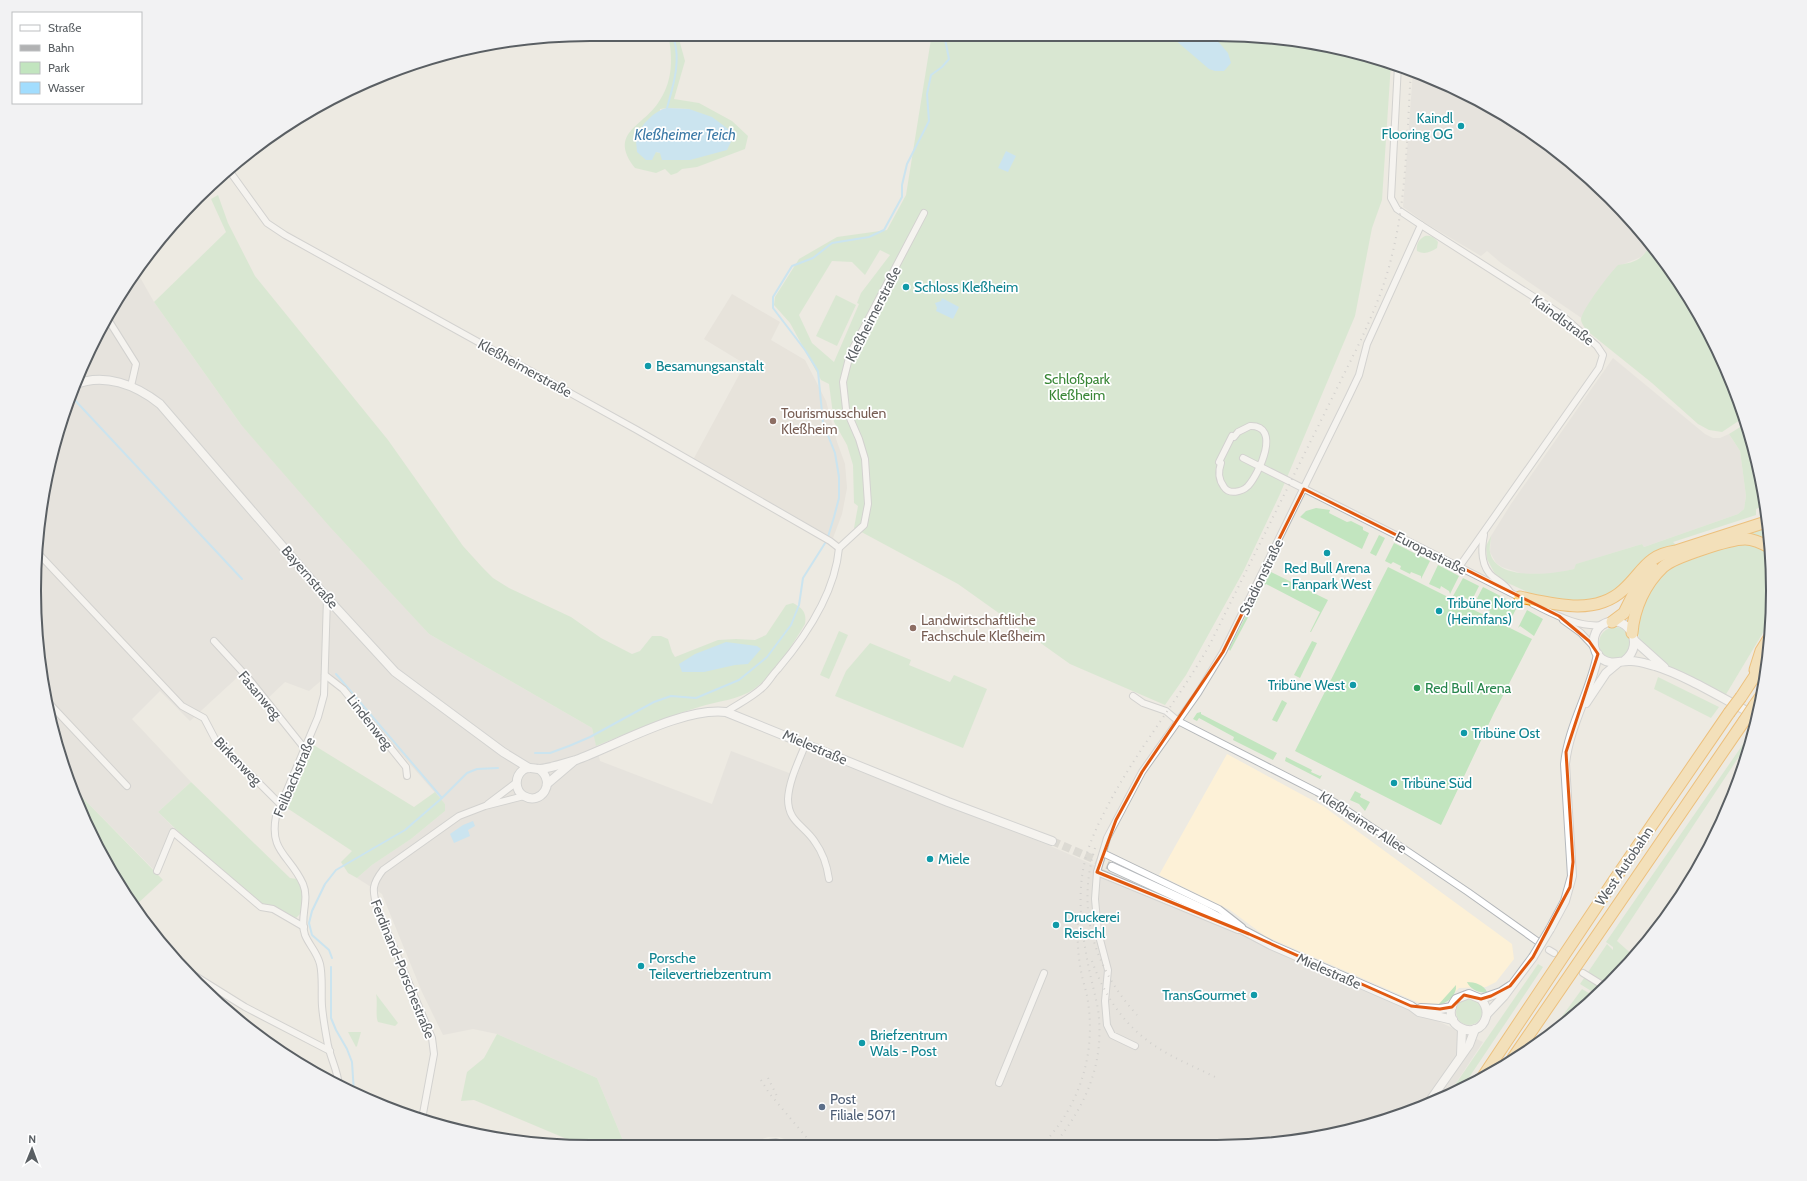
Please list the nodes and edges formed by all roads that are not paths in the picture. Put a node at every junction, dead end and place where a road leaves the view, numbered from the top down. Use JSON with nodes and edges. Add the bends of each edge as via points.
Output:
{"nodes":[{"id":1,"x":1398,"y":72,"type":"edge"},
{"id":2,"x":232,"y":174,"type":"edge"},
{"id":3,"x":924,"y":213,"type":"dead end"},
{"id":4,"x":1421,"y":225,"type":"junction"},
{"id":5,"x":111,"y":324,"type":"edge"},
{"id":6,"x":82,"y":383,"type":"edge"},
{"id":7,"x":131,"y":386,"type":"junction"},
{"id":8,"x":1243,"y":458,"type":"dead end"},
{"id":9,"x":1259,"y":467,"type":"junction"},
{"id":10,"x":1304,"y":489,"type":"junction"},
{"id":11,"x":1761,"y":523,"type":"edge"},
{"id":12,"x":1486,"y":531,"type":"junction"},
{"id":13,"x":1764,"y":545,"type":"edge"},
{"id":14,"x":839,"y":548,"type":"junction"},
{"id":15,"x":1676,"y":551,"type":"junction"},
{"id":16,"x":42,"y":557,"type":"edge"},
{"id":17,"x":1459,"y":567,"type":"junction"},
{"id":18,"x":1510,"y":592,"type":"junction"},
{"id":19,"x":1520,"y":597,"type":"junction"},
{"id":20,"x":328,"y":598,"type":"junction"},
{"id":21,"x":1558,"y":616,"type":"junction"},
{"id":22,"x":1607,"y":623,"type":"junction"},
{"id":23,"x":1633,"y":637,"type":"junction"},
{"id":24,"x":214,"y":641,"type":"dead end"},
{"id":25,"x":1762,"y":649,"type":"edge"},
{"id":26,"x":1596,"y":651,"type":"junction"},
{"id":27,"x":1621,"y":662,"type":"junction"},
{"id":28,"x":1760,"y":668,"type":"edge"},
{"id":29,"x":1668,"y":670,"type":"junction"},
{"id":30,"x":324,"y":675,"type":"junction"},
{"id":31,"x":1751,"y":681,"type":"junction"},
{"id":32,"x":1133,"y":696,"type":"dead end"},
{"id":33,"x":1754,"y":701,"type":"edge"},
{"id":34,"x":55,"y":709,"type":"edge"},
{"id":35,"x":1752,"y":710,"type":"edge"},
{"id":36,"x":726,"y":712,"type":"junction"},
{"id":37,"x":1577,"y":718,"type":"junction"},
{"id":38,"x":1178,"y":721,"type":"junction"},
{"id":39,"x":806,"y":743,"type":"junction"},
{"id":40,"x":305,"y":749,"type":"junction"},
{"id":41,"x":503,"y":752,"type":"junction"},
{"id":42,"x":576,"y":760,"type":"junction"},
{"id":43,"x":529,"y":768,"type":"junction"},
{"id":44,"x":539,"y":769,"type":"junction"},
{"id":45,"x":520,"y":773,"type":"junction"},
{"id":46,"x":407,"y":776,"type":"dead end"},
{"id":47,"x":517,"y":782,"type":"junction"},
{"id":48,"x":547,"y":784,"type":"junction"},
{"id":49,"x":127,"y":786,"type":"dead end"},
{"id":50,"x":524,"y":796,"type":"junction"},
{"id":51,"x":280,"y":804,"type":"junction"},
{"id":52,"x":485,"y":806,"type":"junction"},
{"id":53,"x":1052,"y":841,"type":"tunnel mouth"},
{"id":54,"x":1103,"y":853,"type":"junction"},
{"id":55,"x":1112,"y":867,"type":"tunnel mouth"},
{"id":56,"x":157,"y":871,"type":"dead end"},
{"id":57,"x":1097,"y":872,"type":"junction"},
{"id":58,"x":829,"y":879,"type":"dead end"},
{"id":59,"x":304,"y":927,"type":"junction"},
{"id":60,"x":1249,"y":934,"type":"junction"},
{"id":61,"x":1537,"y":941,"type":"dead end"},
{"id":62,"x":1044,"y":973,"type":"dead end"},
{"id":63,"x":1583,"y":973,"type":"dead end"},
{"id":64,"x":206,"y":982,"type":"edge"},
{"id":65,"x":1600,"y":984,"type":"edge"},
{"id":66,"x":1510,"y":986,"type":"junction"},
{"id":67,"x":1481,"y":999,"type":"junction"},
{"id":68,"x":1411,"y":1006,"type":"junction"},
{"id":69,"x":1452,"y":1007,"type":"junction"},
{"id":70,"x":1487,"y":1014,"type":"junction"},
{"id":71,"x":1452,"y":1020,"type":"junction"},
{"id":72,"x":1462,"y":1029,"type":"junction"},
{"id":73,"x":1475,"y":1029,"type":"junction"},
{"id":74,"x":1135,"y":1046,"type":"dead end"},
{"id":75,"x":1519,"y":1049,"type":"edge"},
{"id":76,"x":330,"y":1050,"type":"junction"},
{"id":77,"x":1461,"y":1055,"type":"junction"},
{"id":78,"x":1489,"y":1067,"type":"edge"},
{"id":79,"x":338,"y":1078,"type":"edge"},
{"id":80,"x":999,"y":1083,"type":"dead end"},
{"id":81,"x":1434,"y":1095,"type":"edge"},
{"id":82,"x":423,"y":1114,"type":"edge"}],
"edges":[{"from":1,"to":4,"type":"street","name":"Kaindlstraße","via":[[1391,198],[1397,209]]},
{"from":2,"to":14,"type":"street","name":"Kleßheimerstraße","via":[[267,223],[285,235],[637,430]]},
{"from":3,"to":14,"type":"street","name":"Kleßheimerstraße","via":[[850,354],[846,367],[843,382],[846,409],[865,460],[868,504],[864,525]]},
{"from":4,"to":10,"type":"street","via":[[1367,344],[1356,382]]},
{"from":4,"to":12,"type":"street","name":"Kaindlstraße","via":[[1559,313],[1586,335],[1603,355],[1599,368]]},
{"from":5,"to":7,"type":"street","via":[[136,364]]},
{"from":6,"to":7,"type":"street","name":"Bayernstraße","via":[[100,379]]},
{"from":7,"to":20,"type":"street","name":"Bayernstraße","via":[[148,394],[160,404]]},
{"from":8,"to":9,"type":"street"},
{"from":9,"to":9,"type":"street","via":[[1267,449],[1266,437],[1262,430],[1250,426],[1232,436],[1219,462],[1220,480],[1225,489],[1236,492],[1248,485]]},
{"from":9,"to":10,"type":"street"},
{"from":10,"to":17,"type":"street","name":"Europastraße"},
{"from":10,"to":38,"type":"street","name":"Stadionstraße","via":[[1223,652]]},
{"from":11,"to":15,"type":"highway"},
{"from":12,"to":17,"type":"street","name":"Kaindlstraße"},
{"from":12,"to":18,"type":"street","name":"Kaindlstraße","via":[[1482,548],[1485,566]]},
{"from":13,"to":23,"type":"highway","via":[[1752,540],[1735,540],[1664,566],[1648,586],[1637,607]]},
{"from":14,"to":36,"type":"street","via":[[838,564],[820,608],[790,655],[763,687]]},
{"from":15,"to":19,"type":"highway","via":[[1665,552],[1651,559],[1623,590],[1600,603],[1573,606]]},
{"from":15,"to":22,"type":"highway","via":[[1655,563],[1645,574],[1624,613]]},
{"from":16,"to":51,"type":"street","name":"Birkenweg","via":[[182,706],[204,718],[215,739]]},
{"from":17,"to":18,"type":"street","name":"Europastraße"},
{"from":18,"to":19,"type":"street","name":"Europastraße"},
{"from":19,"to":21,"type":"street","name":"Europastraße"},
{"from":20,"to":30,"type":"street","name":"Feilbachstraße"},
{"from":20,"to":41,"type":"street","name":"Bayernstraße","via":[[395,672]]},
{"from":21,"to":22,"type":"street","name":"Europastraße","via":[[1594,626]]},
{"from":21,"to":26,"type":"street","name":"Europastraße","via":[[1581,633]]},
{"from":22,"to":23,"type":"street","name":"Europastraße","via":[[1624,625]]},
{"from":22,"to":26,"type":"street","via":[[1595,635]]},
{"from":23,"to":27,"type":"street","via":[[1632,652]]},
{"from":23,"to":29,"type":"street","name":"Europastraße"},
{"from":24,"to":40,"type":"street","name":"Fasanweg","via":[[249,679]]},
{"from":25,"to":31,"type":"highway"},
{"from":26,"to":27,"type":"street","name":"Europastraße","via":[[1606,662]]},
{"from":26,"to":37,"type":"street","via":[[1595,668]]},
{"from":27,"to":29,"type":"street","name":"Europastraße","via":[[1640,662]]},
{"from":27,"to":37,"type":"street","via":[[1601,679]]},
{"from":28,"to":31,"type":"highway","name":"West Autobahn"},
{"from":29,"to":33,"type":"street","name":"Europastraße"},
{"from":30,"to":40,"type":"street","name":"Feilbachstraße","via":[[324,695]]},
{"from":30,"to":46,"type":"street","name":"Lindenweg","via":[[343,689],[406,767]]},
{"from":31,"to":78,"type":"highway","name":"West Autobahn","bridge":true},
{"from":32,"to":38,"type":"street","name":"Kleßheimer Allee","via":[[1166,711]]},
{"from":34,"to":49,"type":"street"},
{"from":35,"to":75,"type":"highway","name":"West Autobahn","bridge":true},
{"from":36,"to":39,"type":"street","name":"Mielestraße"},
{"from":36,"to":42,"type":"street","name":"Mielestraße","via":[[703,712]]},
{"from":37,"to":66,"type":"street","bridge":true,"via":[[1568,741],[1565,764],[1572,876],[1565,901],[1550,929]]},
{"from":38,"to":54,"type":"street","name":"Stadionstraße","via":[[1142,772],[1116,820]]},
{"from":38,"to":61,"type":"street","name":"Kleßheimer Allee","via":[[1339,805]]},
{"from":39,"to":53,"type":"street","name":"Mielestraße","via":[[948,802]]},
{"from":39,"to":58,"type":"street","via":[[790,788],[790,813],[821,851]]},
{"from":40,"to":51,"type":"street","name":"Feilbachstraße"},
{"from":41,"to":43,"type":"street","name":"Bayernstraße"},
{"from":41,"to":45,"type":"street","name":"Bayernstraße"},
{"from":42,"to":44,"type":"street","name":"Mielestraße"},
{"from":42,"to":48,"type":"street","name":"Mielestraße"},
{"from":43,"to":44,"type":"street","name":"Mielestraße"},
{"from":43,"to":45,"type":"street"},
{"from":44,"to":48,"type":"street","via":[[546,775]]},
{"from":45,"to":47,"type":"street"},
{"from":47,"to":50,"type":"street"},
{"from":47,"to":52,"type":"street","name":"Ferdinand-Porschestraße"},
{"from":48,"to":50,"type":"street","name":"Mielestraße","via":[[539,797]]},
{"from":50,"to":52,"type":"street","name":"Ferdinand-Porschestraße"},
{"from":51,"to":59,"type":"street","name":"Feilbachstraße","via":[[274,827],[275,841],[294,868],[306,892]]},
{"from":52,"to":82,"type":"street","name":"Ferdinand-Porschestraße","via":[[450,822],[383,870],[375,880],[373,895],[377,907],[432,1038],[434,1054]]},
{"from":54,"to":57,"type":"street","name":"Stadionstraße"},
{"from":54,"to":60,"type":"street","name":"Mielestraße","via":[[1219,909]]},
{"from":55,"to":60,"type":"street","name":"Mielestraße","via":[[1205,910]]},
{"from":56,"to":59,"type":"street","via":[[173,832],[262,907],[273,909]]},
{"from":57,"to":60,"type":"street","name":"Mielestraße"},
{"from":57,"to":74,"type":"street","name":"Stadionstraße","via":[[1096,917],[1108,974],[1105,1001],[1107,1025],[1112,1035]]},
{"from":59,"to":76,"type":"street","name":"Feilbachstraße","via":[[321,965],[322,1007]]},
{"from":60,"to":68,"type":"street","name":"Mielestraße"},
{"from":62,"to":80,"type":"street"},
{"from":63,"to":65,"type":"street"},
{"from":64,"to":76,"type":"street","via":[[245,1007]]},
{"from":66,"to":67,"type":"street"},
{"from":66,"to":70,"type":"street"},
{"from":67,"to":69,"type":"street","via":[[1473,995],[1464,995],[1456,999]]},
{"from":67,"to":70,"type":"street"},
{"from":68,"to":69,"type":"street","name":"Mielestraße","via":[[1428,1009]]},
{"from":68,"to":71,"type":"street","name":"Mielestraße","via":[[1419,1012]]},
{"from":69,"to":71,"type":"street"},
{"from":70,"to":73,"type":"street","via":[[1483,1023]]},
{"from":71,"to":72,"type":"street"},
{"from":72,"to":73,"type":"street"},
{"from":72,"to":77,"type":"street"},
{"from":73,"to":77,"type":"street","via":[[1469,1045]]},
{"from":76,"to":79,"type":"street","name":"Feilbachstraße"},
{"from":77,"to":81,"type":"street"}]}
